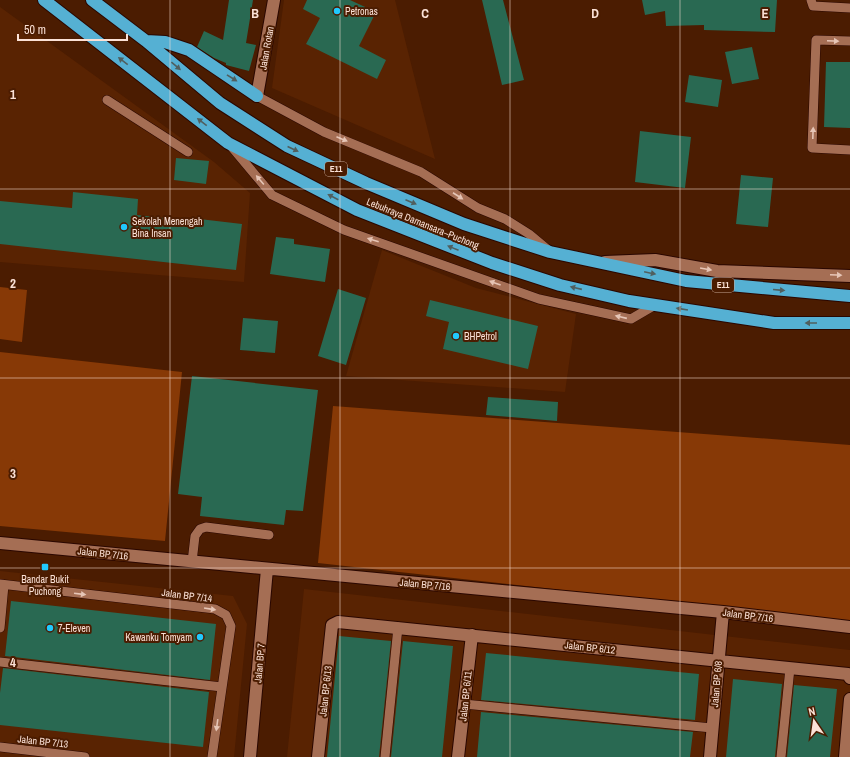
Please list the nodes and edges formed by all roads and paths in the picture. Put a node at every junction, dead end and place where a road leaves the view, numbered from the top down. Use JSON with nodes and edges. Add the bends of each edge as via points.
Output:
{"nodes":[{"id":1,"x":44,"y":0,"type":"edge"},
{"id":2,"x":92,"y":0,"type":"edge"},
{"id":3,"x":274,"y":0,"type":"edge"},
{"id":4,"x":811,"y":0,"type":"edge"},
{"id":5,"x":850,"y":8,"type":"edge"},
{"id":6,"x":146,"y":41,"type":"junction"},
{"id":7,"x":850,"y":41,"type":"edge"},
{"id":8,"x":257,"y":96,"type":"junction"},
{"id":9,"x":107,"y":100,"type":"dead end"},
{"id":10,"x":228,"y":143,"type":"junction"},
{"id":11,"x":850,"y":150,"type":"edge"},
{"id":12,"x":188,"y":152,"type":"dead end"},
{"id":13,"x":550,"y":252,"type":"junction"},
{"id":14,"x":598,"y":262,"type":"junction"},
{"id":15,"x":850,"y":276,"type":"edge"},
{"id":16,"x":850,"y":296,"type":"edge"},
{"id":17,"x":655,"y":305,"type":"junction"},
{"id":18,"x":850,"y":324,"type":"edge"},
{"id":19,"x":269,"y":535,"type":"dead end"},
{"id":20,"x":0,"y":543,"type":"edge"},
{"id":21,"x":192,"y":562,"type":"junction"},
{"id":22,"x":267,"y":569,"type":"junction"},
{"id":23,"x":2,"y":585,"type":"edge"},
{"id":24,"x":723,"y":612,"type":"junction"},
{"id":25,"x":332,"y":625,"type":"joint"},
{"id":26,"x":398,"y":627,"type":"junction"},
{"id":27,"x":850,"y":627,"type":"edge"},
{"id":28,"x":0,"y":628,"type":"edge"},
{"id":29,"x":472,"y":635,"type":"junction"},
{"id":30,"x":719,"y":661,"type":"junction"},
{"id":31,"x":0,"y":662,"type":"edge"},
{"id":32,"x":790,"y":668,"type":"junction"},
{"id":33,"x":849,"y":676,"type":"edge"},
{"id":34,"x":222,"y":687,"type":"junction"},
{"id":35,"x":850,"y":699,"type":"edge"},
{"id":36,"x":464,"y":704,"type":"junction"},
{"id":37,"x":712,"y":728,"type":"junction"},
{"id":38,"x":0,"y":748,"type":"edge"},
{"id":39,"x":53,"y":755,"type":"edge"},
{"id":40,"x":84,"y":757,"type":"edge"},
{"id":41,"x":212,"y":757,"type":"edge"},
{"id":42,"x":250,"y":757,"type":"edge"},
{"id":43,"x":318,"y":757,"type":"edge"},
{"id":44,"x":385,"y":757,"type":"edge"},
{"id":45,"x":458,"y":757,"type":"edge"},
{"id":46,"x":710,"y":757,"type":"edge"},
{"id":47,"x":781,"y":757,"type":"edge"},
{"id":48,"x":845,"y":757,"type":"edge"}],
"edges":[{"from":10,"to":1,"type":"highway","name":"Lebuhraya Damansara–Puchong","one_way":true},
{"from":2,"to":6,"type":"highway","name":"Lebuhraya Damansara–Puchong","number":"E11"},
{"from":3,"to":8,"type":"street","name":"Jalan Rotan"},
{"from":4,"to":5,"type":"lane","via":[[813,6]]},
{"from":6,"to":8,"type":"highway","one_way":true,"via":[[164,42],[189,50]]},
{"from":6,"to":13,"type":"highway","name":"Lebuhraya Damansara–Puchong","number":"E11","one_way":true,"via":[[220,103],[287,146],[366,183],[464,224]]},
{"from":11,"to":7,"type":"lane","one_way":true,"via":[[812,148],[816,40]]},
{"from":8,"to":13,"type":"lane","one_way":true,"via":[[324,132],[421,172],[478,208],[529,234]]},
{"from":9,"to":12,"type":"lane"},
{"from":17,"to":10,"type":"highway","name":"Lebuhraya Damansara–Puchong","one_way":true,"via":[[560,284],[492,263],[357,210]]},
{"from":17,"to":10,"type":"lane","one_way":true,"via":[[631,319],[539,298],[344,230],[272,195]]},
{"from":13,"to":14,"type":"highway","name":"Lebuhraya Damansara–Puchong","number":"E11"},
{"from":14,"to":15,"type":"street","one_way":true,"via":[[655,260],[718,271]]},
{"from":14,"to":16,"type":"highway","name":"Lebuhraya Damansara–Puchong","number":"E11","one_way":true,"via":[[686,281]]},
{"from":18,"to":17,"type":"highway","name":"Lebuhraya Damansara–Puchong","one_way":true,"via":[[774,323]]},
{"from":19,"to":21,"type":"lane","via":[[206,527],[200,529],[195,536]]},
{"from":20,"to":21,"type":"street","name":"Jalan BP 7/16"},
{"from":21,"to":22,"type":"street","name":"Jalan BP 7/16"},
{"from":22,"to":24,"type":"street","name":"Jalan BP 7/16"},
{"from":22,"to":42,"type":"street","name":"Jalan BP 7"},
{"from":23,"to":28,"type":"lane"},
{"from":23,"to":34,"type":"lane","name":"Jalan BP 7/14","one_way":true,"via":[[215,609],[226,615],[231,626]]},
{"from":24,"to":27,"type":"street","name":"Jalan BP 7/16"},
{"from":24,"to":30,"type":"street","name":"Jalan BP 6/8"},
{"from":25,"to":26,"type":"street","name":"Jalan BP 6/12","via":[[343,621]]},
{"from":25,"to":43,"type":"street","name":"Jalan BP 6/13"},
{"from":26,"to":29,"type":"street","name":"Jalan BP 6/12"},
{"from":26,"to":44,"type":"lane"},
{"from":29,"to":30,"type":"street","name":"Jalan BP 6/12"},
{"from":29,"to":36,"type":"street","name":"Jalan BP 6/11"},
{"from":30,"to":32,"type":"street","name":"Jalan BP 6/12"},
{"from":30,"to":37,"type":"street","name":"Jalan BP 6/8"},
{"from":31,"to":34,"type":"lane"},
{"from":32,"to":33,"type":"street","name":"Jalan BP 6/12"},
{"from":32,"to":47,"type":"lane"},
{"from":34,"to":41,"type":"lane","name":"Jalan BP 7/14","one_way":true},
{"from":35,"to":48,"type":"street"},
{"from":36,"to":37,"type":"lane"},
{"from":36,"to":45,"type":"street","name":"Jalan BP 6/11"},
{"from":37,"to":46,"type":"street","name":"Jalan BP 6/8"},
{"from":38,"to":39,"type":"lane","name":"Jalan BP 7/13"},
{"from":39,"to":40,"type":"lane","name":"Jalan BP 7/13"}]}
